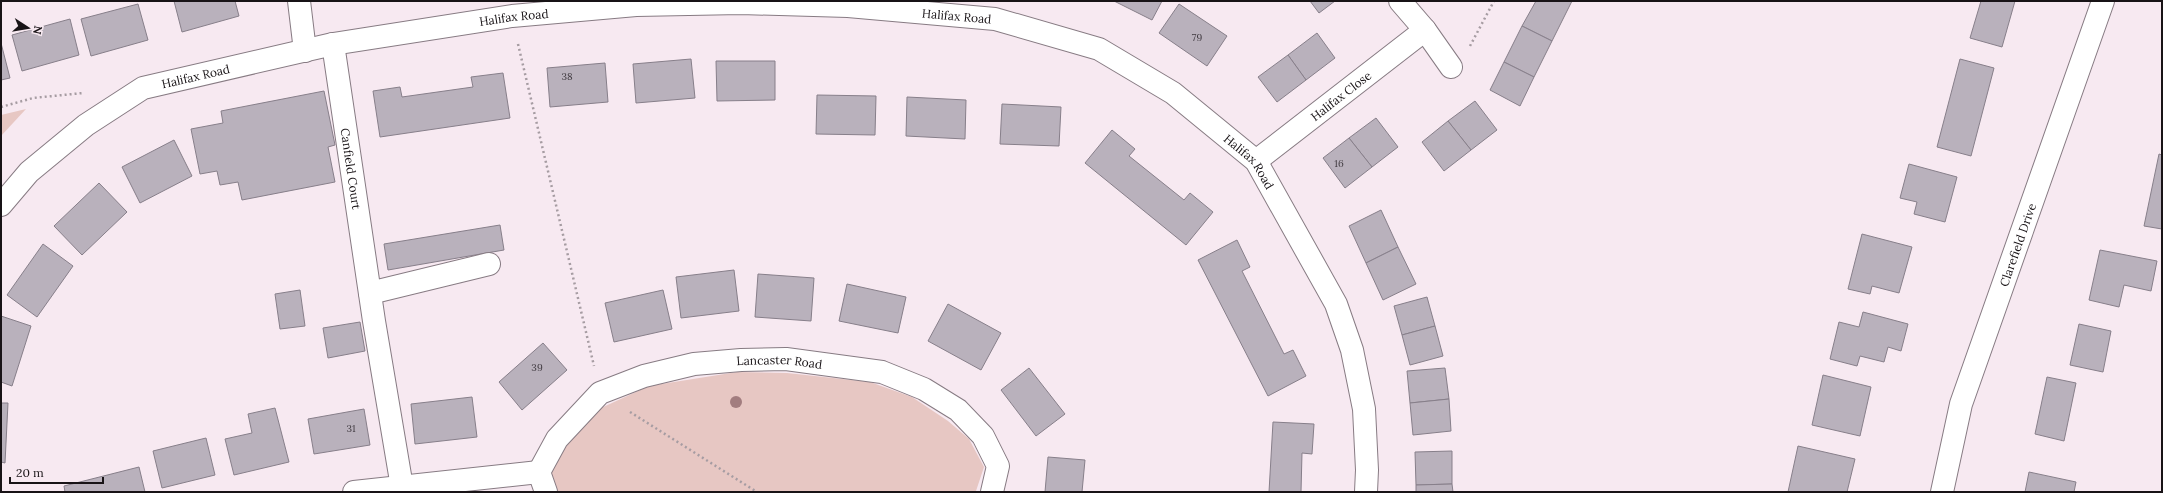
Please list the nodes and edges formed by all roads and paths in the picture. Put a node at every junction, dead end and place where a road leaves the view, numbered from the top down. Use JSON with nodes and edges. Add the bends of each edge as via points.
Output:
{"nodes":[{"id":1,"x":299,"y":1,"type":"edge"},
{"id":2,"x":1400,"y":1,"type":"edge"},
{"id":3,"x":2103,"y":1,"type":"edge"},
{"id":4,"x":512,"y":16,"type":"junction"},
{"id":5,"x":1424,"y":30,"type":"junction"},
{"id":6,"x":333,"y":44,"type":"junction"},
{"id":7,"x":305,"y":51,"type":"junction"},
{"id":8,"x":1451,"y":67,"type":"dead end"},
{"id":9,"x":88,"y":93,"type":"dead end"},
{"id":10,"x":1,"y":107,"type":"edge"},
{"id":11,"x":1256,"y":161,"type":"junction"},
{"id":12,"x":1,"y":205,"type":"edge"},
{"id":13,"x":489,"y":264,"type":"dead end"},
{"id":14,"x":370,"y":293,"type":"junction"},
{"id":15,"x":600,"y":393,"type":"junction"},
{"id":16,"x":542,"y":482,"type":"edge"},
{"id":17,"x":402,"y":487,"type":"junction"},
{"id":18,"x":354,"y":492,"type":"edge"},
{"id":19,"x":757,"y":492,"type":"edge"},
{"id":20,"x":992,"y":492,"type":"edge"},
{"id":21,"x":1366,"y":492,"type":"edge"},
{"id":22,"x":1942,"y":492,"type":"edge"}],
"edges":[{"from":1,"to":7,"type":"street"},
{"from":2,"to":5,"type":"street"},
{"from":3,"to":22,"type":"street","name":"Clarefield Drive","via":[[1961,404]]},
{"from":4,"to":6,"type":"street","name":"Halifax Road"},
{"from":4,"to":11,"type":"street","name":"Halifax Road","via":[[636,5],[740,3],[848,6],[995,19],[1099,49],[1173,93]]},
{"from":4,"to":15,"type":"path"},
{"from":5,"to":8,"type":"street"},
{"from":5,"to":11,"type":"street","name":"Halifax Close"},
{"from":6,"to":7,"type":"street","name":"Halifax Road"},
{"from":6,"to":14,"type":"street","name":"Canfield Court"},
{"from":7,"to":12,"type":"street","name":"Halifax Road","via":[[143,88],[86,125],[28,172]]},
{"from":9,"to":10,"type":"path","via":[[33,98]]},
{"from":11,"to":21,"type":"street","name":"Halifax Road","via":[[1336,304],[1352,350],[1364,409]]},
{"from":13,"to":14,"type":"street"},
{"from":14,"to":17,"type":"street","name":"Canfield Court"},
{"from":15,"to":16,"type":"street","name":"Lancaster Road","via":[[557,439]]},
{"from":15,"to":19,"type":"path"},
{"from":15,"to":20,"type":"street","name":"Lancaster Road","via":[[644,376],[694,364],[741,360],[786,359],[882,372],[924,389],[958,410],[978,430],[998,466]]},
{"from":16,"to":17,"type":"street","name":"Lancaster Road"},
{"from":17,"to":18,"type":"street","name":"Lancaster Road"}]}
